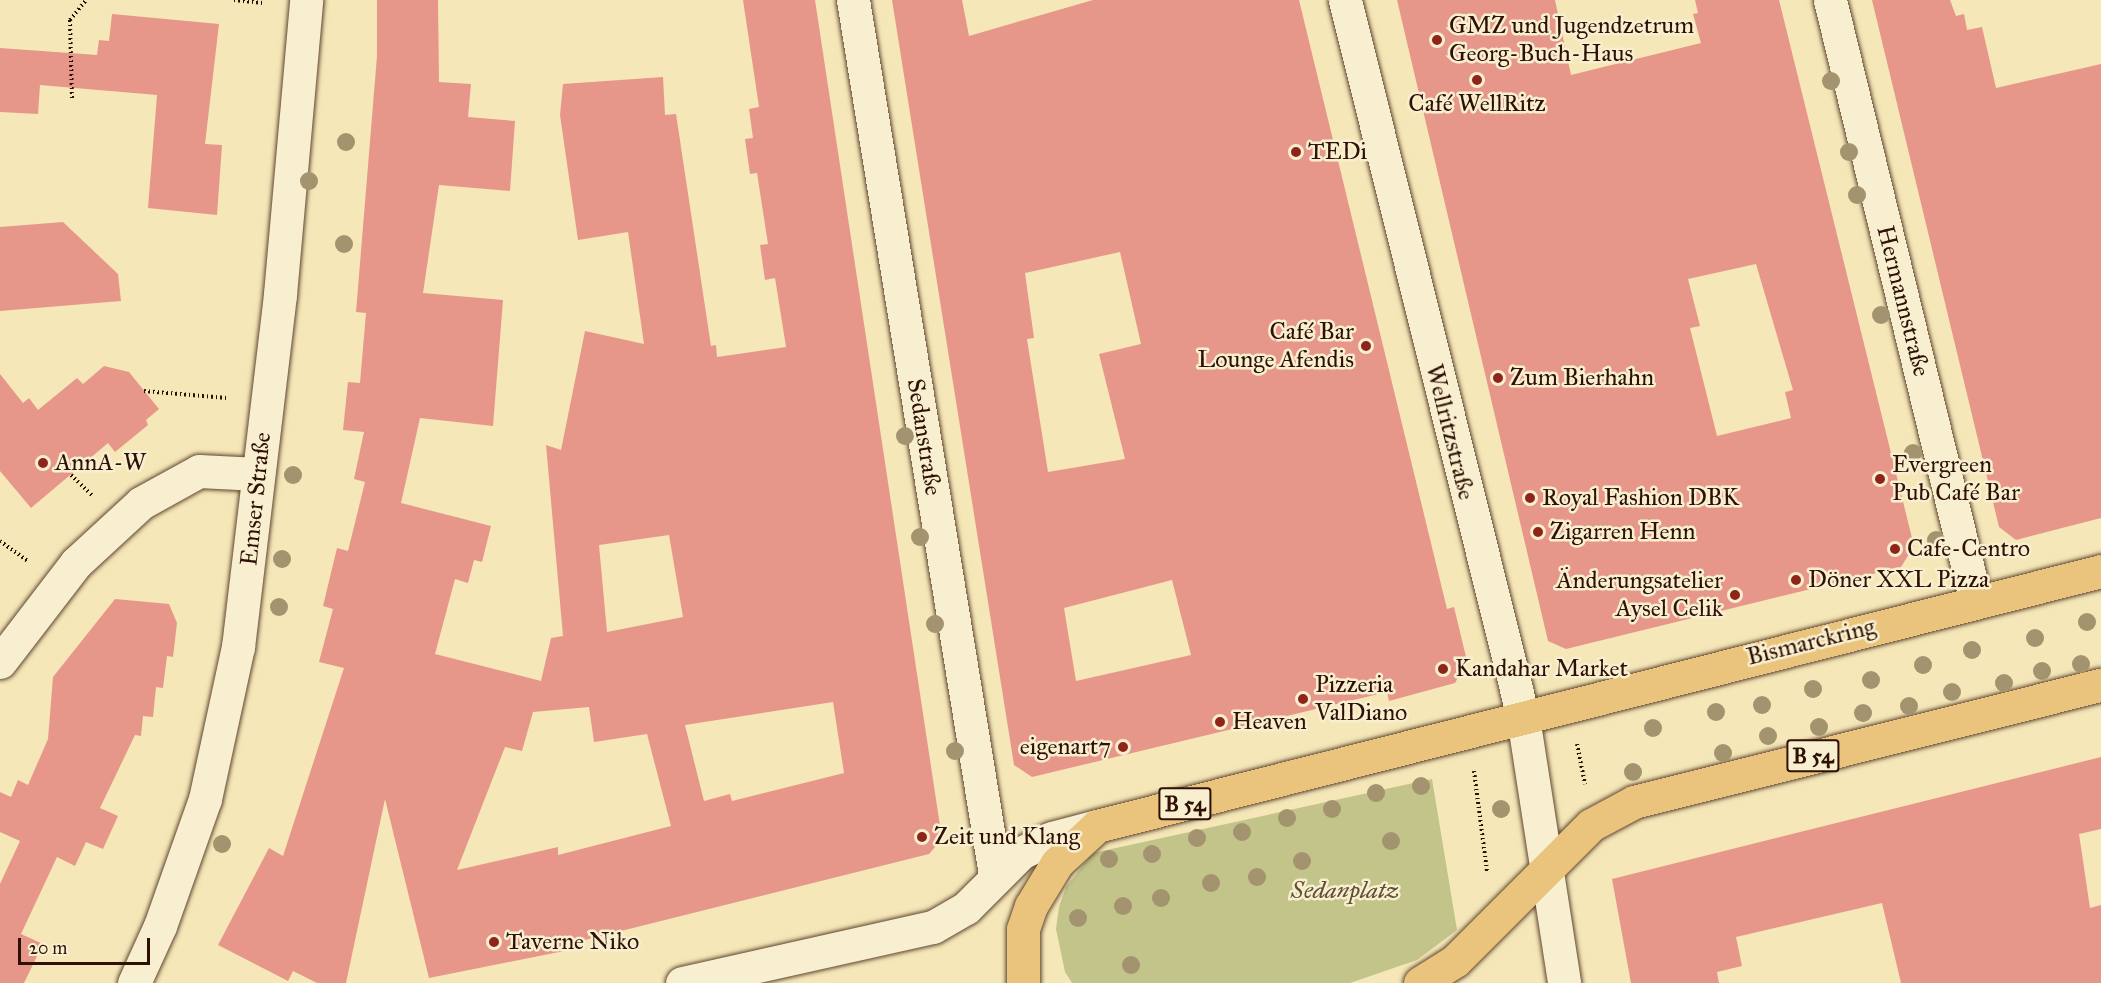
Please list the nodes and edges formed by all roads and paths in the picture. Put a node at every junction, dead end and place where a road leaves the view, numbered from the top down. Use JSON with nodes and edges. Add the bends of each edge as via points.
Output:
{"nodes":[{"id":1,"x":86,"y":0,"type":"edge"},
{"id":2,"x":306,"y":0,"type":"edge"},
{"id":3,"x":853,"y":0,"type":"edge"},
{"id":4,"x":1345,"y":0,"type":"edge"},
{"id":5,"x":1830,"y":0,"type":"edge"},
{"id":6,"x":72,"y":98,"type":"dead end"},
{"id":7,"x":144,"y":391,"type":"dead end"},
{"id":8,"x":234,"y":399,"type":"dead end"},
{"id":9,"x":258,"y":474,"type":"junction"},
{"id":10,"x":0,"y":541,"type":"edge"},
{"id":11,"x":32,"y":564,"type":"dead end"},
{"id":12,"x":2101,"y":571,"type":"edge"},
{"id":13,"x":1976,"y":602,"type":"junction"},
{"id":14,"x":0,"y":662,"type":"edge"},
{"id":15,"x":2101,"y":685,"type":"edge"},
{"id":16,"x":1523,"y":717,"type":"junction"},
{"id":17,"x":1576,"y":738,"type":"dead end"},
{"id":18,"x":1473,"y":759,"type":"dead end"},
{"id":19,"x":1587,"y":792,"type":"dead end"},
{"id":20,"x":1096,"y":826,"type":"junction"},
{"id":21,"x":1545,"y":867,"type":"junction"},
{"id":22,"x":994,"y":874,"type":"junction"},
{"id":23,"x":1489,"y":884,"type":"dead end"},
{"id":24,"x":1025,"y":979,"type":"edge"},
{"id":25,"x":134,"y":983,"type":"edge"},
{"id":26,"x":682,"y":983,"type":"edge"},
{"id":27,"x":1420,"y":983,"type":"edge"},
{"id":28,"x":1564,"y":983,"type":"edge"}],
"edges":[{"from":1,"to":6,"type":"path","via":[[70,20]]},
{"from":2,"to":9,"type":"street","name":"Emser Straße","via":[[280,294]]},
{"from":3,"to":22,"type":"street","name":"Sedanstraße"},
{"from":4,"to":16,"type":"street","name":"Wellritzstraße"},
{"from":5,"to":13,"type":"street","name":"Hermannstraße"},
{"from":7,"to":8,"type":"path"},
{"from":9,"to":14,"type":"street","via":[[199,471],[141,503],[76,563]]},
{"from":9,"to":25,"type":"street","name":"Emser Straße","via":[[238,647],[220,744],[186,859]]},
{"from":10,"to":11,"type":"path"},
{"from":12,"to":13,"type":"main road","name":"Bismarckring","number":"B 54"},
{"from":13,"to":16,"type":"main road","name":"Bismarckring","number":"B 54"},
{"from":15,"to":21,"type":"main road","number":"B 54","via":[[1634,802],[1591,825]]},
{"from":16,"to":20,"type":"main road","number":"B 54"},
{"from":16,"to":21,"type":"street","name":"Wellritzstraße"},
{"from":17,"to":19,"type":"path"},
{"from":18,"to":23,"type":"path"},
{"from":20,"to":22,"type":"street","via":[[1036,845]]},
{"from":20,"to":24,"type":"main road","number":"B 54","via":[[1057,863],[1039,891],[1023,929]]},
{"from":21,"to":27,"type":"main road","number":"B 54","via":[[1455,961]]},
{"from":21,"to":28,"type":"street","name":"Wellritzstraße"},
{"from":22,"to":26,"type":"street","via":[[966,908],[933,927]]}]}
